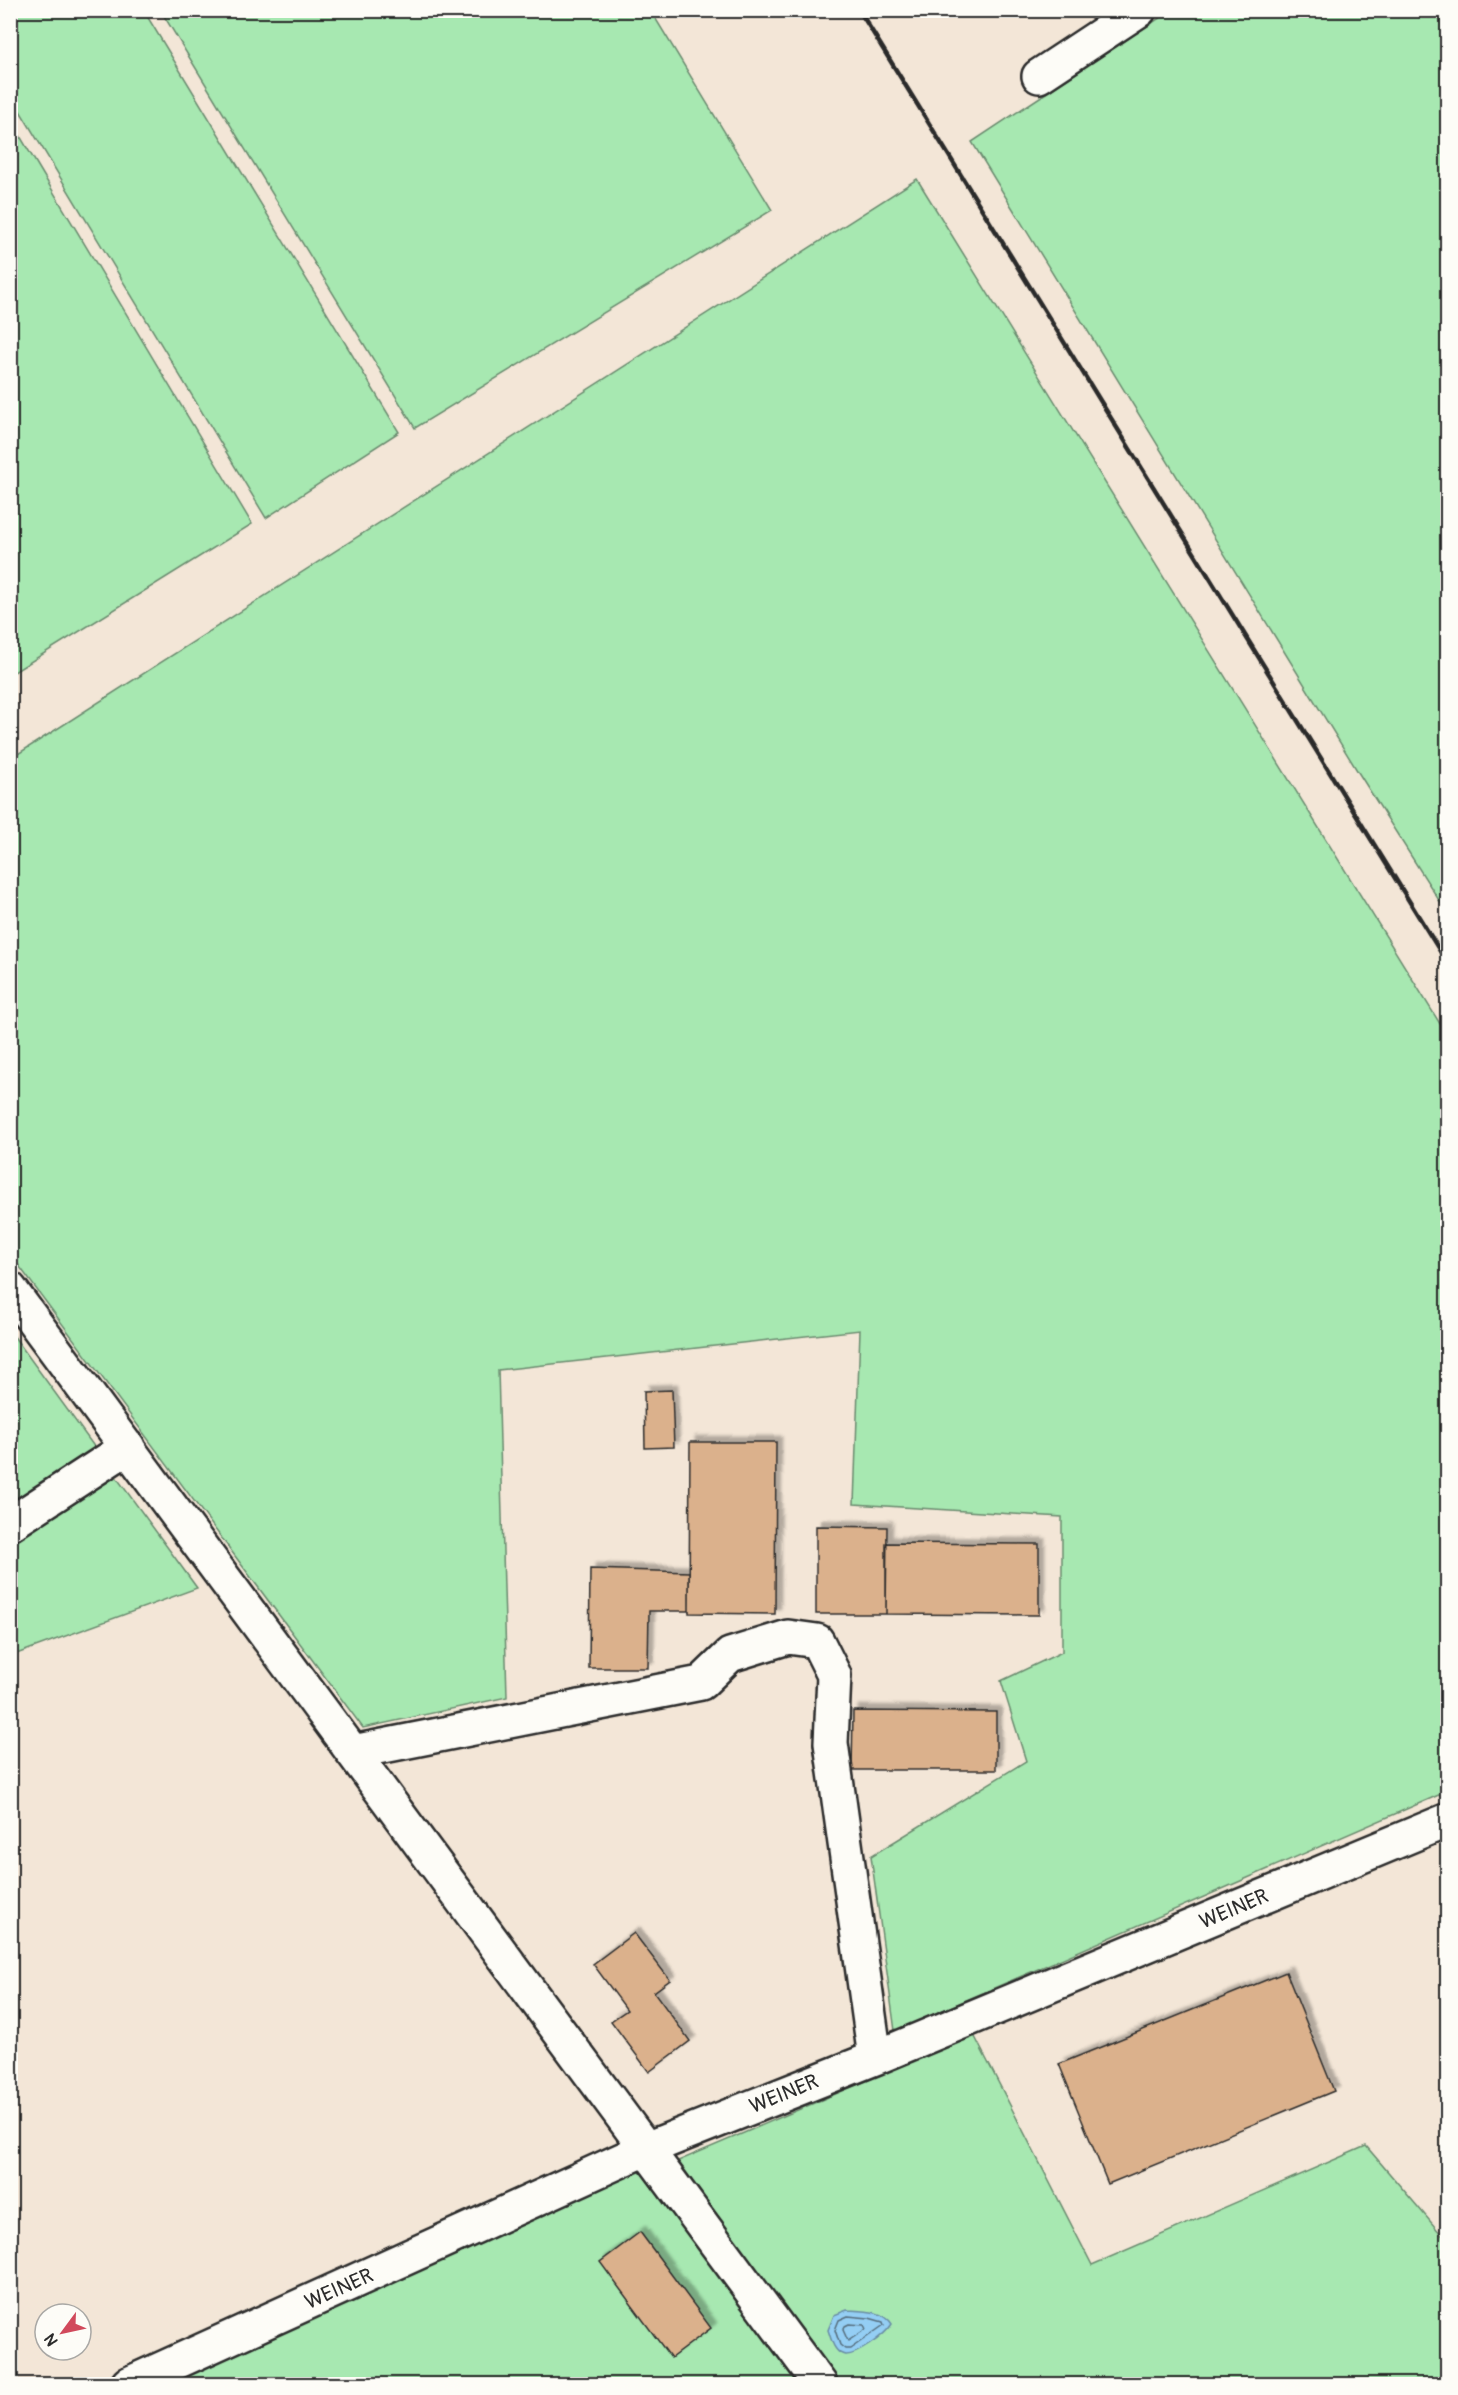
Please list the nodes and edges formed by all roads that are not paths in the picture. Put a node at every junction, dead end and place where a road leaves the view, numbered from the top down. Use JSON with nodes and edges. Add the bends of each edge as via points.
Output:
{"nodes":[{"id":1,"x":1139,"y":10,"type":"edge"},
{"id":2,"x":1039,"y":76,"type":"dead end"},
{"id":3,"x":10,"y":1289,"type":"edge"},
{"id":4,"x":128,"y":1447,"type":"junction"},
{"id":5,"x":10,"y":1524,"type":"edge"},
{"id":6,"x":353,"y":1752,"type":"junction"},
{"id":7,"x":1448,"y":1820,"type":"edge"},
{"id":8,"x":875,"y":2058,"type":"junction"},
{"id":9,"x":646,"y":2149,"type":"junction"},
{"id":10,"x":128,"y":2385,"type":"edge"},
{"id":11,"x":820,"y":2385,"type":"edge"}],
"edges":[{"from":1,"to":2,"type":"street"},
{"from":3,"to":4,"type":"street"},
{"from":4,"to":5,"type":"street"},
{"from":4,"to":6,"type":"street"},
{"from":6,"to":8,"type":"street","via":[[701,1683],[730,1655],[788,1636],[817,1641],[834,1675],[831,1743]]},
{"from":6,"to":9,"type":"street"},
{"from":7,"to":8,"type":"street","name":"WEINER"},
{"from":8,"to":9,"type":"street","name":"WEINER"},
{"from":9,"to":10,"type":"street","name":"WEINER"},
{"from":9,"to":11,"type":"street"}]}
